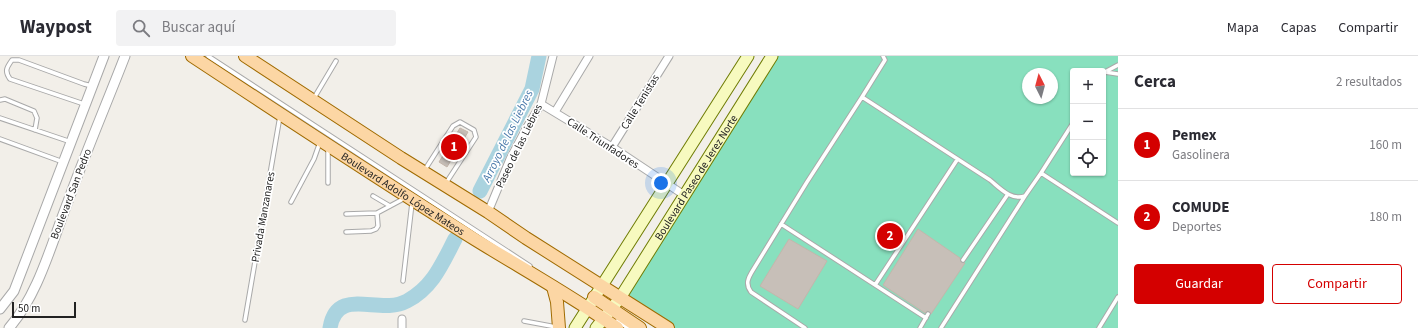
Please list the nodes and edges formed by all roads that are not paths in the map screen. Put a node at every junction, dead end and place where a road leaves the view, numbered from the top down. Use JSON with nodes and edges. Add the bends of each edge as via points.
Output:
{"nodes":[{"id":1,"x":104,"y":56,"type":"edge"},
{"id":2,"x":125,"y":56,"type":"edge"},
{"id":3,"x":192,"y":56,"type":"edge"},
{"id":4,"x":208,"y":56,"type":"edge"},
{"id":5,"x":245,"y":56,"type":"edge"},
{"id":6,"x":553,"y":56,"type":"edge"},
{"id":7,"x":589,"y":56,"type":"edge"},
{"id":8,"x":669,"y":56,"type":"edge"},
{"id":9,"x":748,"y":56,"type":"edge"},
{"id":10,"x":772,"y":56,"type":"edge"},
{"id":11,"x":883,"y":56,"type":"edge"},
{"id":12,"x":888,"y":56,"type":"edge"},
{"id":13,"x":886,"y":60,"type":"junction"},
{"id":14,"x":336,"y":61,"type":"dead end"},
{"id":15,"x":1118,"y":65,"type":"edge"},
{"id":16,"x":1106,"y":73,"type":"edge"},
{"id":17,"x":1106,"y":74,"type":"edge"},
{"id":18,"x":1118,"y":74,"type":"edge"},
{"id":19,"x":92,"y":86,"type":"junction"},
{"id":20,"x":862,"y":97,"type":"junction"},
{"id":21,"x":0,"y":100,"type":"edge"},
{"id":22,"x":312,"y":101,"type":"junction"},
{"id":23,"x":541,"y":104,"type":"junction"},
{"id":24,"x":85,"y":105,"type":"junction"},
{"id":25,"x":555,"y":112,"type":"junction"},
{"id":26,"x":281,"y":115,"type":"junction"},
{"id":27,"x":0,"y":118,"type":"edge"},
{"id":28,"x":1070,"y":128,"type":"edge"},
{"id":29,"x":35,"y":130,"type":"junction"},
{"id":30,"x":0,"y":139,"type":"edge"},
{"id":31,"x":72,"y":143,"type":"junction"},
{"id":32,"x":324,"y":144,"type":"junction"},
{"id":33,"x":612,"y":147,"type":"junction"},
{"id":34,"x":957,"y":160,"type":"junction"},
{"id":35,"x":64,"y":163,"type":"junction"},
{"id":36,"x":423,"y":172,"type":"junction"},
{"id":37,"x":1041,"y":173,"type":"junction"},
{"id":38,"x":328,"y":183,"type":"dead end"},
{"id":39,"x":667,"y":184,"type":"junction"},
{"id":40,"x":445,"y":186,"type":"junction"},
{"id":41,"x":1008,"y":194,"type":"junction"},
{"id":42,"x":373,"y":196,"type":"dead end"},
{"id":43,"x":684,"y":196,"type":"junction"},
{"id":44,"x":1025,"y":196,"type":"junction"},
{"id":45,"x":410,"y":198,"type":"junction"},
{"id":46,"x":291,"y":202,"type":"dead end"},
{"id":47,"x":390,"y":206,"type":"junction"},
{"id":48,"x":377,"y":212,"type":"junction"},
{"id":49,"x":488,"y":212,"type":"junction"},
{"id":50,"x":346,"y":214,"type":"dead end"},
{"id":51,"x":1118,"y":223,"type":"edge"},
{"id":52,"x":781,"y":224,"type":"junction"},
{"id":53,"x":346,"y":232,"type":"dead end"},
{"id":54,"x":963,"y":260,"type":"dead end"},
{"id":55,"x":532,"y":267,"type":"dead end"},
{"id":56,"x":403,"y":281,"type":"dead end"},
{"id":57,"x":874,"y":285,"type":"junction"},
{"id":58,"x":602,"y":286,"type":"junction"},
{"id":59,"x":559,"y":288,"type":"junction"},
{"id":60,"x":14,"y":291,"type":"junction"},
{"id":61,"x":620,"y":298,"type":"junction"},
{"id":62,"x":1118,"y":298,"type":"edge"},
{"id":63,"x":28,"y":301,"type":"junction"},
{"id":64,"x":592,"y":304,"type":"junction"},
{"id":65,"x":0,"y":308,"type":"edge"},
{"id":66,"x":606,"y":313,"type":"junction"},
{"id":67,"x":402,"y":319,"type":"dead end"},
{"id":68,"x":245,"y":320,"type":"dead end"},
{"id":69,"x":524,"y":321,"type":"dead end"},
{"id":70,"x":9,"y":328,"type":"edge"},
{"id":71,"x":402,"y":328,"type":"edge"},
{"id":72,"x":559,"y":328,"type":"edge"},
{"id":73,"x":575,"y":328,"type":"edge"},
{"id":74,"x":596,"y":328,"type":"edge"},
{"id":75,"x":617,"y":328,"type":"edge"},
{"id":76,"x":628,"y":328,"type":"edge"},
{"id":77,"x":640,"y":328,"type":"edge"},
{"id":78,"x":668,"y":328,"type":"edge"},
{"id":79,"x":805,"y":328,"type":"edge"},
{"id":80,"x":920,"y":328,"type":"edge"},
{"id":81,"x":941,"y":328,"type":"edge"},
{"id":82,"x":1099,"y":328,"type":"edge"}],
"edges":[{"from":1,"to":19,"type":"street","name":"Boulevard San Pedro"},
{"from":2,"to":63,"type":"street","name":"Boulevard San Pedro"},
{"from":3,"to":26,"type":"main road","name":"Boulevard Adolfo López Mateos"},
{"from":4,"to":55,"type":"lane"},
{"from":5,"to":22,"type":"main road"},
{"from":6,"to":23,"type":"street","name":"Paseo de las Liebres"},
{"from":7,"to":25,"type":"street"},
{"from":8,"to":33,"type":"street","name":"Calle Tenistas"},
{"from":9,"to":39,"type":"main road","name":"Boulevard Paseo de Jerez Norte"},
{"from":10,"to":43,"type":"main road","name":"Boulevard Paseo de Jerez Norte"},
{"from":11,"to":13,"type":"lane"},
{"from":12,"to":13,"type":"lane"},
{"from":13,"to":20,"type":"lane"},
{"from":14,"to":22,"type":"lane"},
{"from":15,"to":16,"type":"lane"},
{"from":17,"to":18,"type":"lane"},
{"from":19,"to":24,"type":"street","name":"Boulevard San Pedro"},
{"from":19,"to":24,"type":"lane","via":[[19,60],[12,60],[6,69],[6,75],[10,79]]},
{"from":20,"to":34,"type":"lane"},
{"from":20,"to":52,"type":"lane"},
{"from":21,"to":29,"type":"lane","via":[[5,99],[34,111],[37,118]]},
{"from":22,"to":36,"type":"main road"},
{"from":23,"to":25,"type":"street","name":"Calle Triunfadores"},
{"from":23,"to":49,"type":"street","name":"Paseo de las Liebres","via":[[510,159]]},
{"from":24,"to":31,"type":"street","name":"Boulevard San Pedro"},
{"from":25,"to":33,"type":"street","name":"Calle Triunfadores"},
{"from":26,"to":32,"type":"main road","name":"Boulevard Adolfo López Mateos"},
{"from":26,"to":68,"type":"lane","name":"Privada Manzanares"},
{"from":27,"to":29,"type":"lane"},
{"from":28,"to":37,"type":"lane"},
{"from":29,"to":31,"type":"lane"},
{"from":30,"to":35,"type":"lane"},
{"from":31,"to":35,"type":"street","name":"Boulevard San Pedro"},
{"from":32,"to":38,"type":"lane"},
{"from":32,"to":45,"type":"main road","name":"Boulevard Adolfo López Mateos"},
{"from":32,"to":46,"type":"lane"},
{"from":33,"to":39,"type":"street","name":"Calle Triunfadores"},
{"from":34,"to":41,"type":"lane"},
{"from":34,"to":57,"type":"lane"},
{"from":35,"to":60,"type":"street","name":"Boulevard San Pedro"},
{"from":36,"to":40,"type":"main road"},
{"from":36,"to":40,"type":"lane","via":[[453,126],[460,122],[474,130],[476,137]]},
{"from":37,"to":44,"type":"lane"},
{"from":37,"to":51,"type":"lane"},
{"from":39,"to":43,"type":"street","name":"Calle Triunfadores"},
{"from":39,"to":58,"type":"main road","name":"Boulevard Paseo de Jerez Norte"},
{"from":40,"to":49,"type":"main road"},
{"from":41,"to":44,"type":"lane","via":[[1016,198]]},
{"from":41,"to":54,"type":"lane"},
{"from":42,"to":47,"type":"lane"},
{"from":43,"to":61,"type":"main road","name":"Boulevard Paseo de Jerez Norte"},
{"from":44,"to":81,"type":"lane"},
{"from":45,"to":47,"type":"lane"},
{"from":45,"to":56,"type":"lane"},
{"from":45,"to":59,"type":"main road","name":"Boulevard Adolfo López Mateos"},
{"from":47,"to":48,"type":"lane"},
{"from":48,"to":50,"type":"lane"},
{"from":48,"to":53,"type":"lane","via":[[376,229]]},
{"from":49,"to":58,"type":"main road"},
{"from":52,"to":57,"type":"lane"},
{"from":52,"to":79,"type":"lane","via":[[750,276],[748,288]]},
{"from":57,"to":80,"type":"lane","via":[[927,316]]},
{"from":58,"to":61,"type":"main road"},
{"from":58,"to":64,"type":"main road","name":"Boulevard Paseo de Jerez Norte"},
{"from":59,"to":64,"type":"main road","name":"Boulevard Adolfo López Mateos"},
{"from":59,"to":72,"type":"main road"},
{"from":60,"to":63,"type":"street"},
{"from":60,"to":65,"type":"street","name":"Boulevard San Pedro"},
{"from":61,"to":66,"type":"main road","name":"Boulevard Paseo de Jerez Norte"},
{"from":61,"to":78,"type":"main road"},
{"from":62,"to":82,"type":"lane"},
{"from":63,"to":70,"type":"street","name":"Boulevard San Pedro"},
{"from":64,"to":66,"type":"main road","name":"Boulevard Adolfo López Mateos"},
{"from":64,"to":73,"type":"main road","name":"Boulevard Paseo de Jerez Norte"},
{"from":66,"to":74,"type":"main road","name":"Boulevard Paseo de Jerez Norte"},
{"from":66,"to":75,"type":"main road","name":"Boulevard Adolfo López Mateos"},
{"from":66,"to":76,"type":"lane"},
{"from":66,"to":77,"type":"main road"},
{"from":67,"to":71,"type":"street"},
{"from":69,"to":72,"type":"lane"}]}
